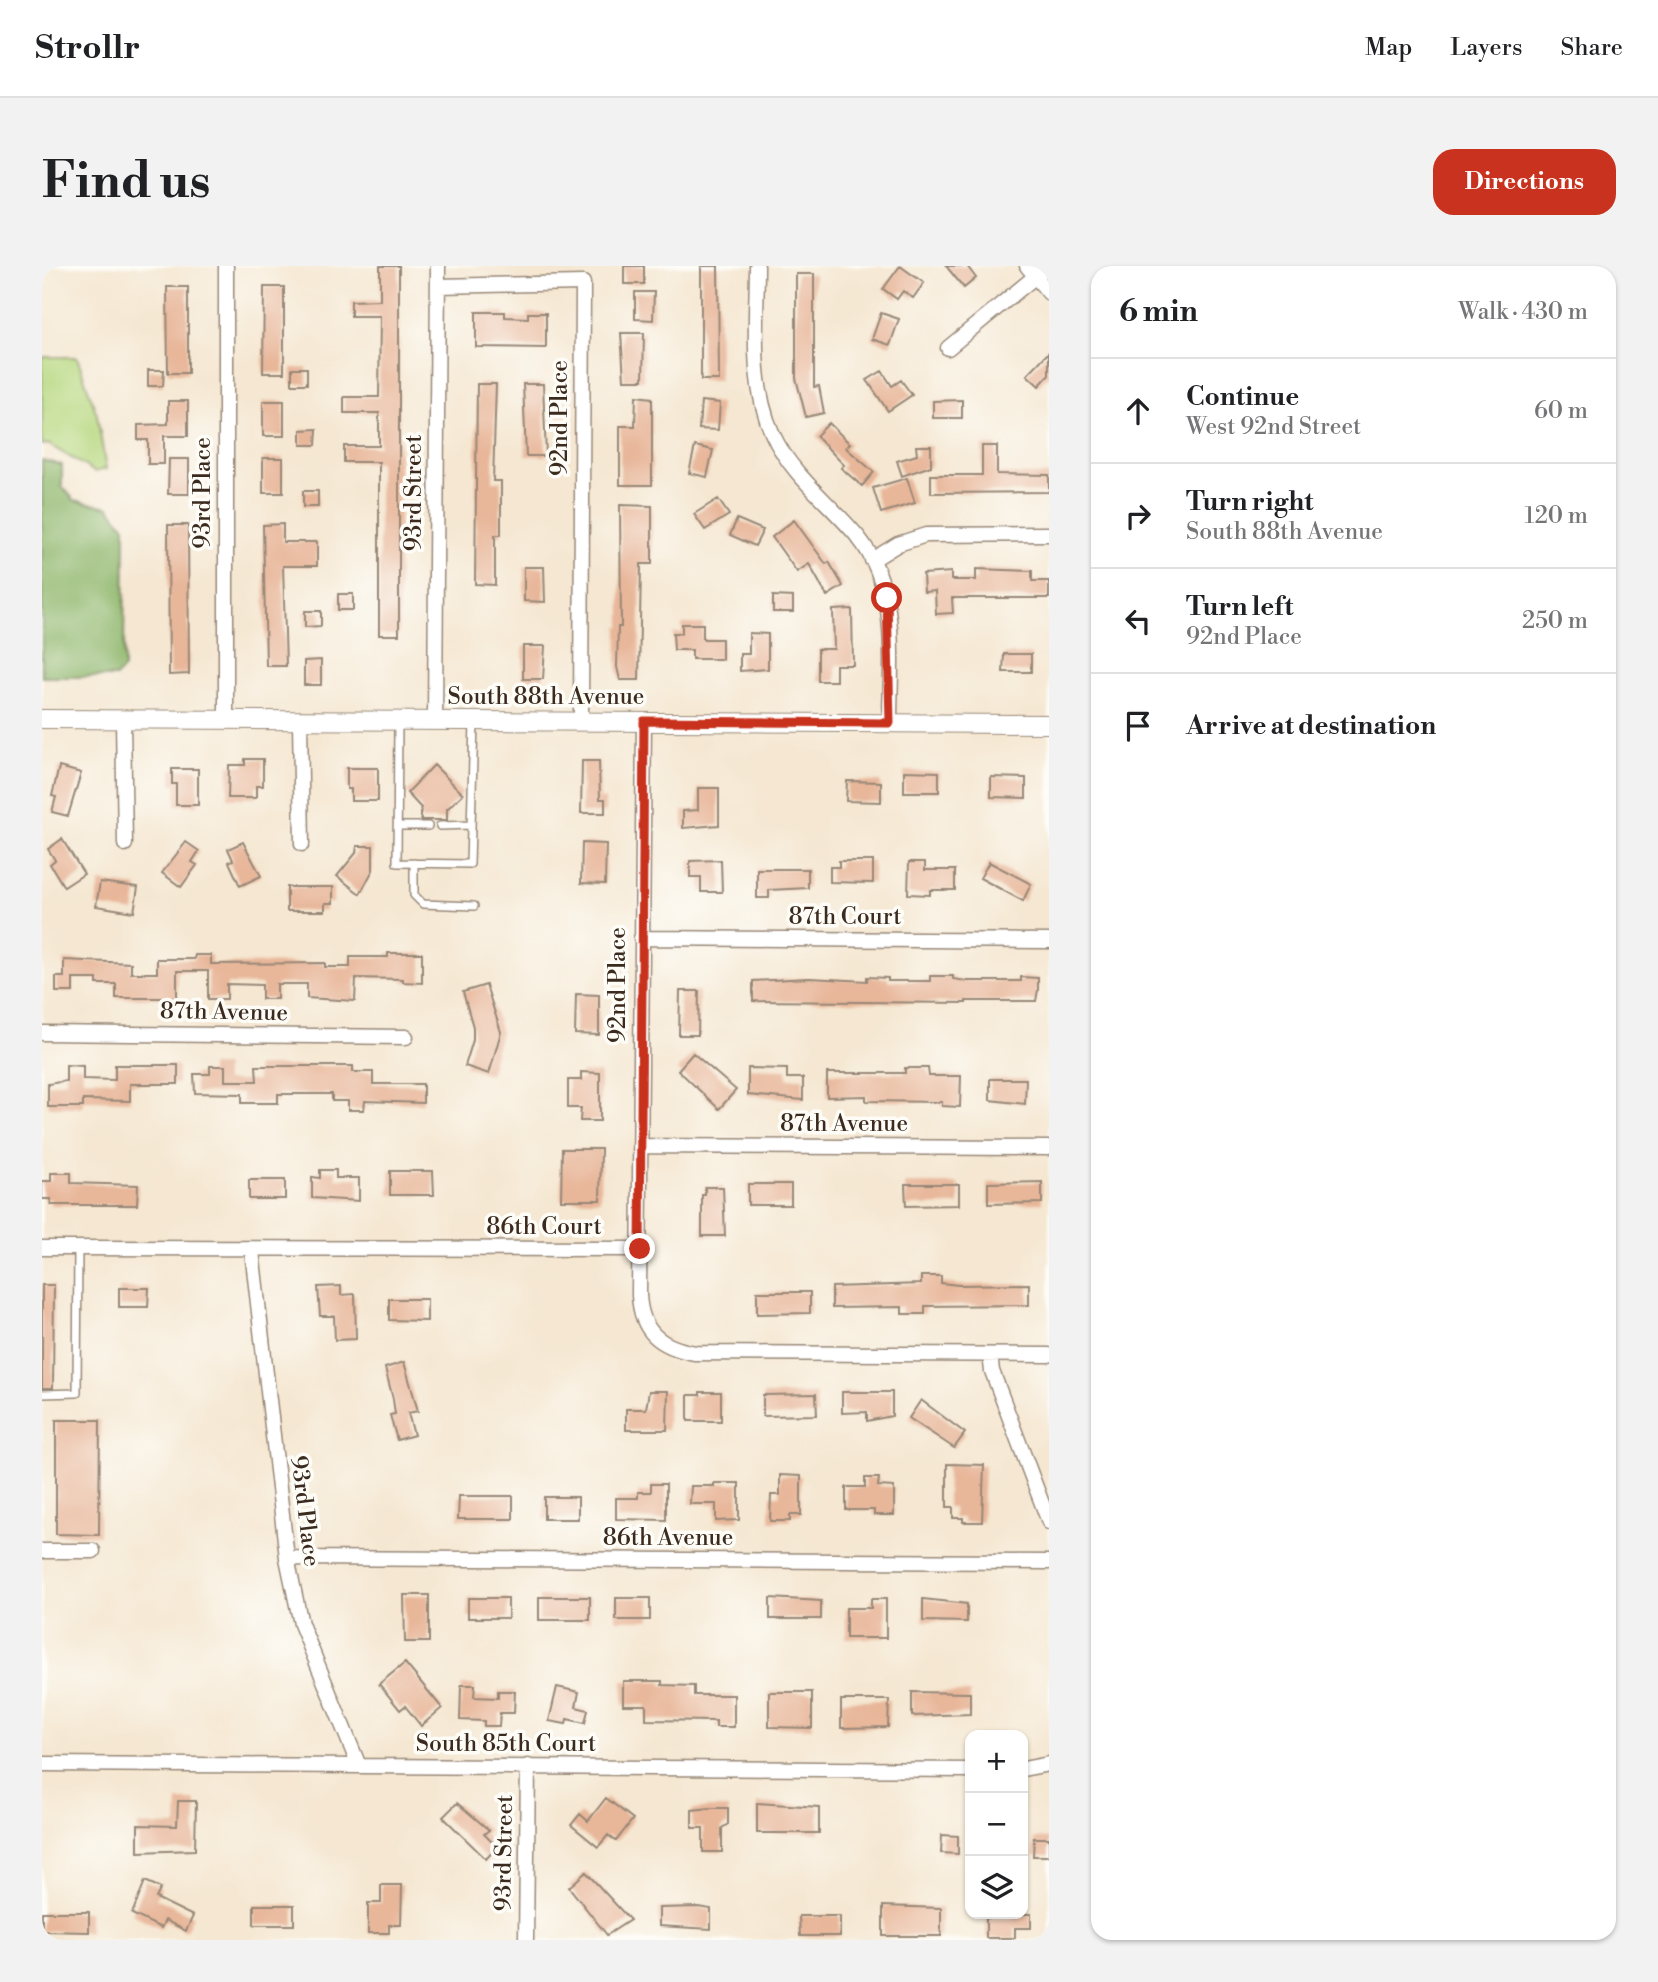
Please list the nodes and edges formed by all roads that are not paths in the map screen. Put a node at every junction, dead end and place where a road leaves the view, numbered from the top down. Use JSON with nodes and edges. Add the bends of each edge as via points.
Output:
{"nodes":[{"id":1,"x":226,"y":266,"type":"edge"},
{"id":2,"x":438,"y":266,"type":"edge"},
{"id":3,"x":757,"y":266,"type":"edge"},
{"id":4,"x":1048,"y":266,"type":"edge"},
{"id":5,"x":1030,"y":271,"type":"edge"},
{"id":6,"x":438,"y":286,"type":"junction"},
{"id":7,"x":1049,"y":293,"type":"edge"},
{"id":8,"x":948,"y":348,"type":"dead end"},
{"id":9,"x":1049,"y":534,"type":"edge"},
{"id":10,"x":872,"y":560,"type":"junction"},
{"id":11,"x":42,"y":719,"type":"edge"},
{"id":12,"x":123,"y":720,"type":"junction"},
{"id":13,"x":226,"y":720,"type":"junction"},
{"id":14,"x":581,"y":720,"type":"junction"},
{"id":15,"x":300,"y":721,"type":"junction"},
{"id":16,"x":398,"y":721,"type":"junction"},
{"id":17,"x":435,"y":721,"type":"junction"},
{"id":18,"x":474,"y":721,"type":"junction"},
{"id":19,"x":644,"y":721,"type":"junction"},
{"id":20,"x":890,"y":723,"type":"junction"},
{"id":21,"x":1049,"y":724,"type":"edge"},
{"id":22,"x":471,"y":825,"type":"junction"},
{"id":23,"x":398,"y":826,"type":"junction"},
{"id":24,"x":428,"y":826,"type":"dead end"},
{"id":25,"x":440,"y":826,"type":"dead end"},
{"id":26,"x":125,"y":844,"type":"dead end"},
{"id":27,"x":302,"y":844,"type":"dead end"},
{"id":28,"x":414,"y":863,"type":"junction"},
{"id":29,"x":474,"y":906,"type":"dead end"},
{"id":30,"x":641,"y":938,"type":"junction"},
{"id":31,"x":1049,"y":941,"type":"edge"},
{"id":32,"x":42,"y":1033,"type":"edge"},
{"id":33,"x":406,"y":1037,"type":"dead end"},
{"id":34,"x":640,"y":1146,"type":"junction"},
{"id":35,"x":1049,"y":1147,"type":"edge"},
{"id":36,"x":42,"y":1248,"type":"edge"},
{"id":37,"x":78,"y":1248,"type":"junction"},
{"id":38,"x":640,"y":1249,"type":"junction"},
{"id":39,"x":251,"y":1251,"type":"junction"},
{"id":40,"x":990,"y":1354,"type":"junction"},
{"id":41,"x":1049,"y":1355,"type":"edge"},
{"id":42,"x":42,"y":1394,"type":"edge"},
{"id":43,"x":1049,"y":1522,"type":"edge"},
{"id":44,"x":42,"y":1551,"type":"edge"},
{"id":45,"x":93,"y":1551,"type":"dead end"},
{"id":46,"x":287,"y":1558,"type":"junction"},
{"id":47,"x":1049,"y":1562,"type":"edge"},
{"id":48,"x":42,"y":1764,"type":"edge"},
{"id":49,"x":1049,"y":1764,"type":"edge"},
{"id":50,"x":359,"y":1766,"type":"junction"},
{"id":51,"x":528,"y":1766,"type":"junction"},
{"id":52,"x":1028,"y":1768,"type":"edge"},
{"id":53,"x":965,"y":1770,"type":"edge"},
{"id":54,"x":526,"y":1940,"type":"edge"}],
"edges":[{"from":1,"to":13,"type":"street","name":"93rd Place"},
{"from":2,"to":6,"type":"street","name":"93rd Street"},
{"from":3,"to":10,"type":"street","via":[[757,383],[772,433],[784,457],[859,539]]},
{"from":4,"to":5,"type":"street"},
{"from":5,"to":7,"type":"street"},
{"from":5,"to":8,"type":"street"},
{"from":6,"to":14,"type":"street","name":"92nd Place","via":[[583,283]]},
{"from":6,"to":17,"type":"street","name":"93rd Street"},
{"from":9,"to":10,"type":"street","via":[[926,535],[898,544]]},
{"from":10,"to":20,"type":"street","via":[[890,612]]},
{"from":11,"to":12,"type":"street","name":"South 88th Avenue"},
{"from":12,"to":13,"type":"street","name":"South 88th Avenue"},
{"from":12,"to":26,"type":"street"},
{"from":13,"to":15,"type":"street","name":"South 88th Avenue"},
{"from":14,"to":18,"type":"street","name":"South 88th Avenue"},
{"from":14,"to":19,"type":"street","name":"South 88th Avenue"},
{"from":15,"to":16,"type":"street","name":"South 88th Avenue"},
{"from":15,"to":27,"type":"street"},
{"from":16,"to":17,"type":"street","name":"South 88th Avenue"},
{"from":16,"to":23,"type":"lane"},
{"from":17,"to":18,"type":"street","name":"South 88th Avenue"},
{"from":18,"to":22,"type":"lane"},
{"from":19,"to":20,"type":"street","name":"South 88th Avenue"},
{"from":19,"to":30,"type":"street","name":"92nd Place"},
{"from":20,"to":21,"type":"street","name":"South 88th Avenue"},
{"from":22,"to":25,"type":"lane"},
{"from":22,"to":28,"type":"lane","via":[[471,864]]},
{"from":23,"to":24,"type":"lane"},
{"from":23,"to":28,"type":"lane","via":[[397,863]]},
{"from":28,"to":29,"type":"lane","via":[[414,895],[423,904]]},
{"from":30,"to":31,"type":"street","name":"87th Court"},
{"from":30,"to":34,"type":"street","name":"92nd Place"},
{"from":32,"to":33,"type":"street","name":"87th Avenue"},
{"from":34,"to":35,"type":"street","name":"87th Avenue"},
{"from":34,"to":38,"type":"street","name":"92nd Place"},
{"from":36,"to":37,"type":"street","name":"86th Court"},
{"from":37,"to":39,"type":"street","name":"86th Court"},
{"from":37,"to":42,"type":"lane","via":[[77,1393]]},
{"from":38,"to":39,"type":"street","name":"86th Court"},
{"from":38,"to":40,"type":"street","via":[[640,1309],[645,1323],[658,1340],[678,1350]]},
{"from":39,"to":46,"type":"street","name":"93rd Place"},
{"from":40,"to":41,"type":"street"},
{"from":40,"to":43,"type":"street","via":[[992,1371]]},
{"from":44,"to":45,"type":"street"},
{"from":46,"to":47,"type":"street","name":"86th Avenue"},
{"from":46,"to":50,"type":"street","name":"93rd Place","via":[[301,1625]]},
{"from":48,"to":50,"type":"street","name":"South 85th Court"},
{"from":49,"to":52,"type":"street"},
{"from":50,"to":51,"type":"street","name":"South 85th Court"},
{"from":51,"to":53,"type":"street","name":"South 85th Court"},
{"from":51,"to":54,"type":"street","name":"93rd Street"}]}
